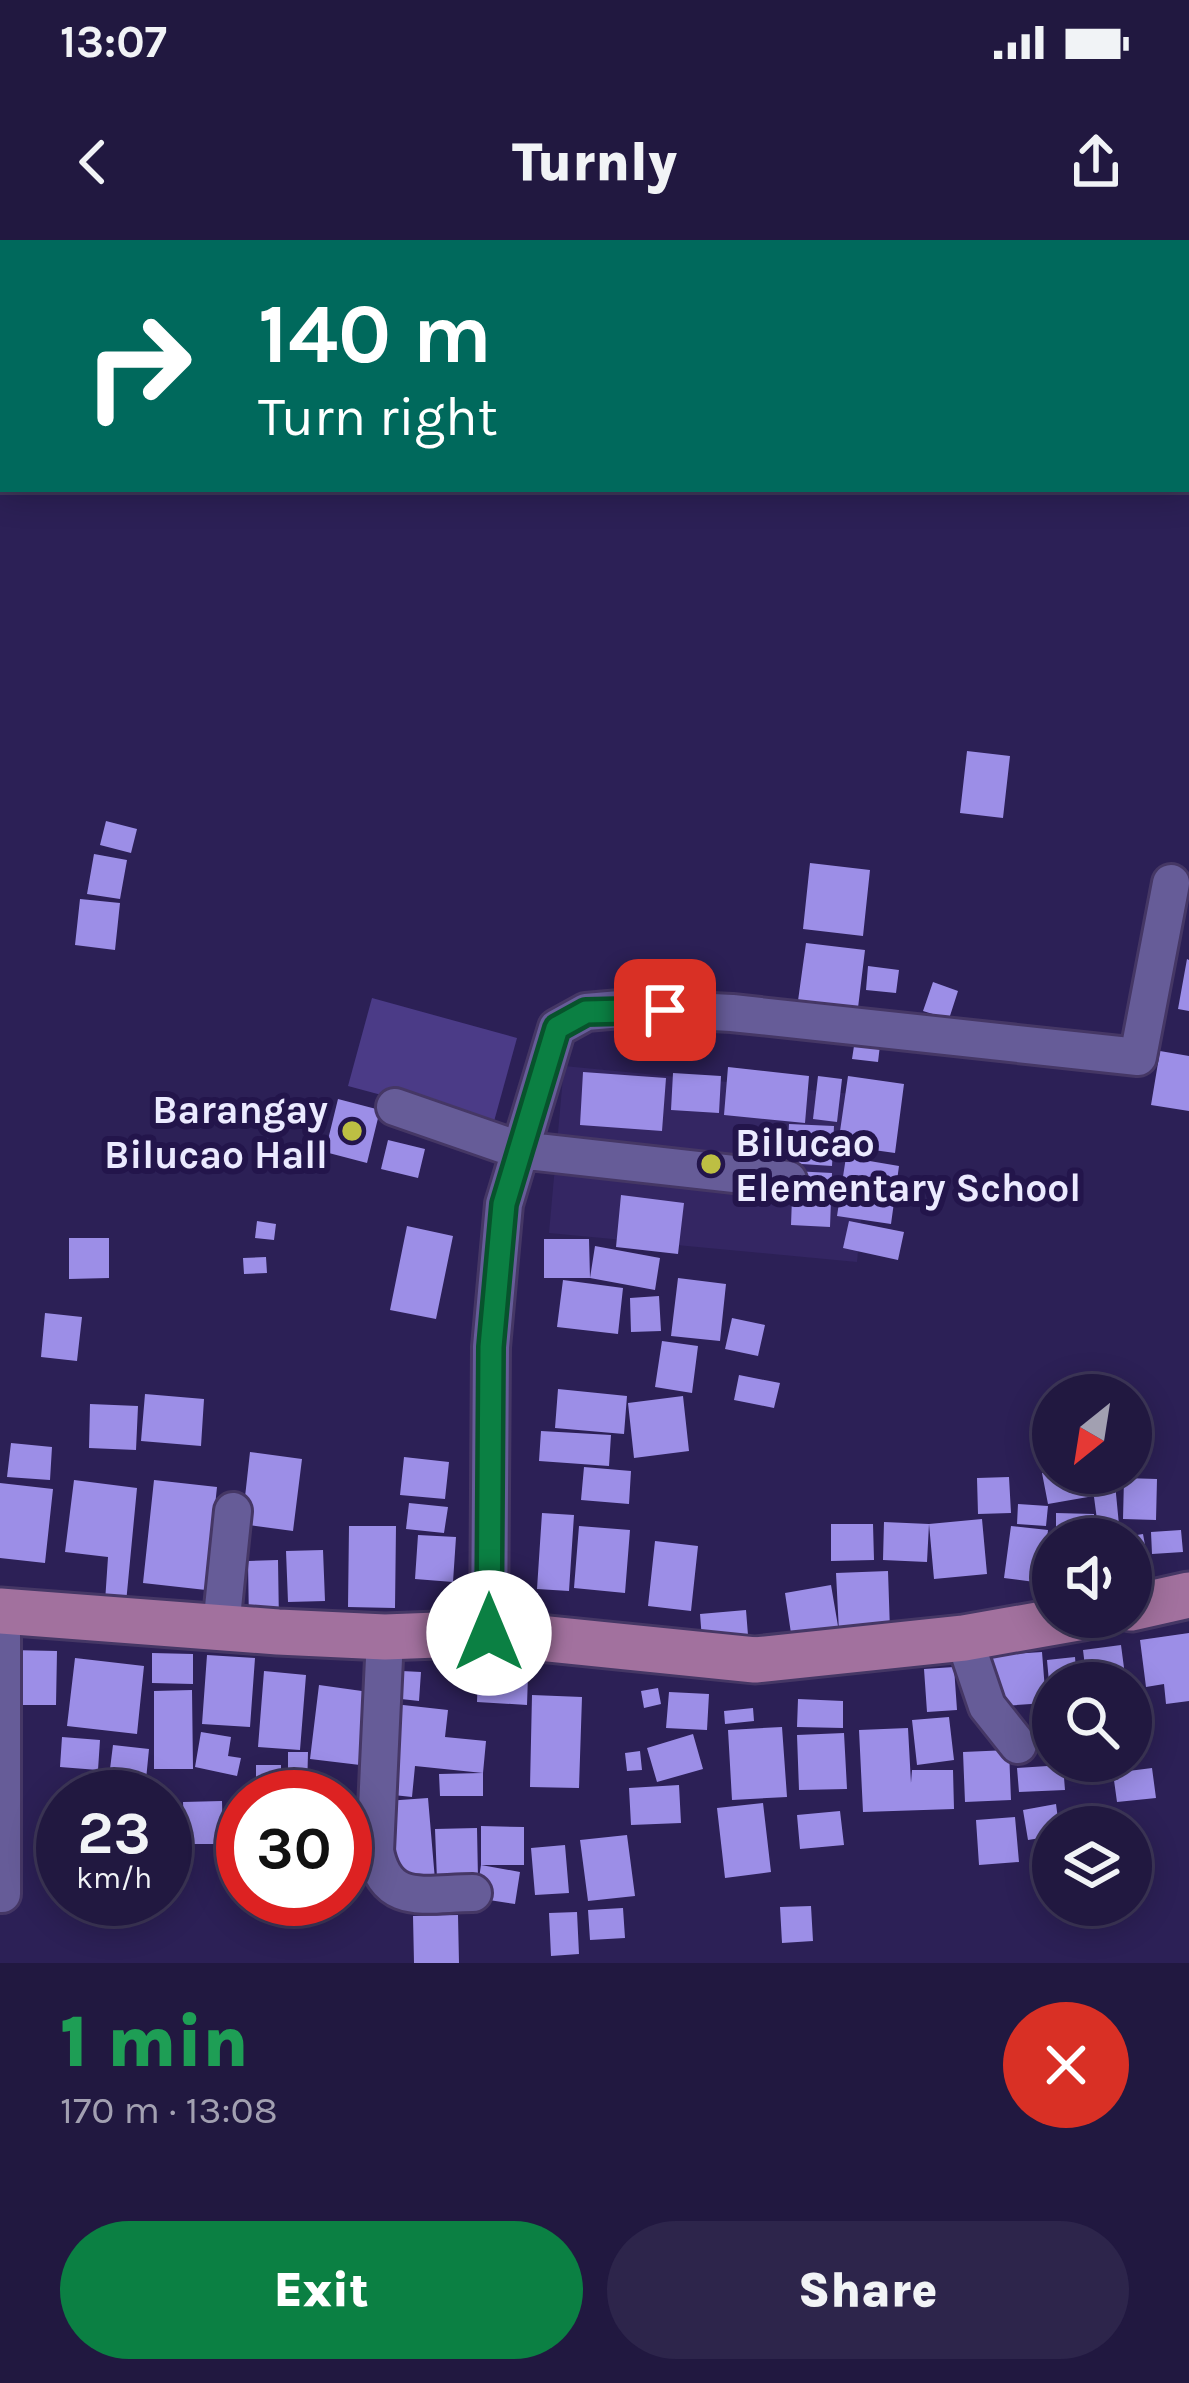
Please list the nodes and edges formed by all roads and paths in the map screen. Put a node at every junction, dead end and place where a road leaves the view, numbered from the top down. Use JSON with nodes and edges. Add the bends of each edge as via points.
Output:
{"nodes":[{"id":1,"x":1171,"y":883,"type":"dead end"},
{"id":2,"x":394,"y":1107,"type":"dead end"},
{"id":3,"x":519,"y":1150,"type":"junction"},
{"id":4,"x":788,"y":1180,"type":"dead end"},
{"id":5,"x":233,"y":1511,"type":"dead end"},
{"id":6,"x":1189,"y":1595,"type":"edge"},
{"id":7,"x":1152,"y":1603,"type":"edge"},
{"id":8,"x":1,"y":1611,"type":"edge"},
{"id":9,"x":1032,"y":1626,"type":"edge"},
{"id":10,"x":221,"y":1628,"type":"junction"},
{"id":11,"x":489,"y":1633,"type":"junction"},
{"id":12,"x":385,"y":1637,"type":"junction"},
{"id":13,"x":964,"y":1638,"type":"junction"},
{"id":14,"x":1018,"y":1745,"type":"dead end"},
{"id":15,"x":473,"y":1893,"type":"dead end"},
{"id":16,"x":2,"y":1894,"type":"edge"}],
"edges":[{"from":1,"to":3,"type":"street","via":[[1138,1058],[732,1013],[586,1012],[557,1028]]},
{"from":2,"to":3,"type":"street"},
{"from":3,"to":4,"type":"street"},
{"from":3,"to":11,"type":"street","via":[[504,1204],[491,1347]]},
{"from":5,"to":10,"type":"street"},
{"from":6,"to":7,"type":"main road"},
{"from":8,"to":10,"type":"main road"},
{"from":8,"to":16,"type":"street"},
{"from":9,"to":13,"type":"main road"},
{"from":10,"to":12,"type":"main road"},
{"from":11,"to":12,"type":"main road"},
{"from":11,"to":13,"type":"main road","via":[[754,1660]]},
{"from":12,"to":15,"type":"street","via":[[380,1876],[406,1893]]},
{"from":13,"to":14,"type":"street","via":[[987,1706]]}]}
